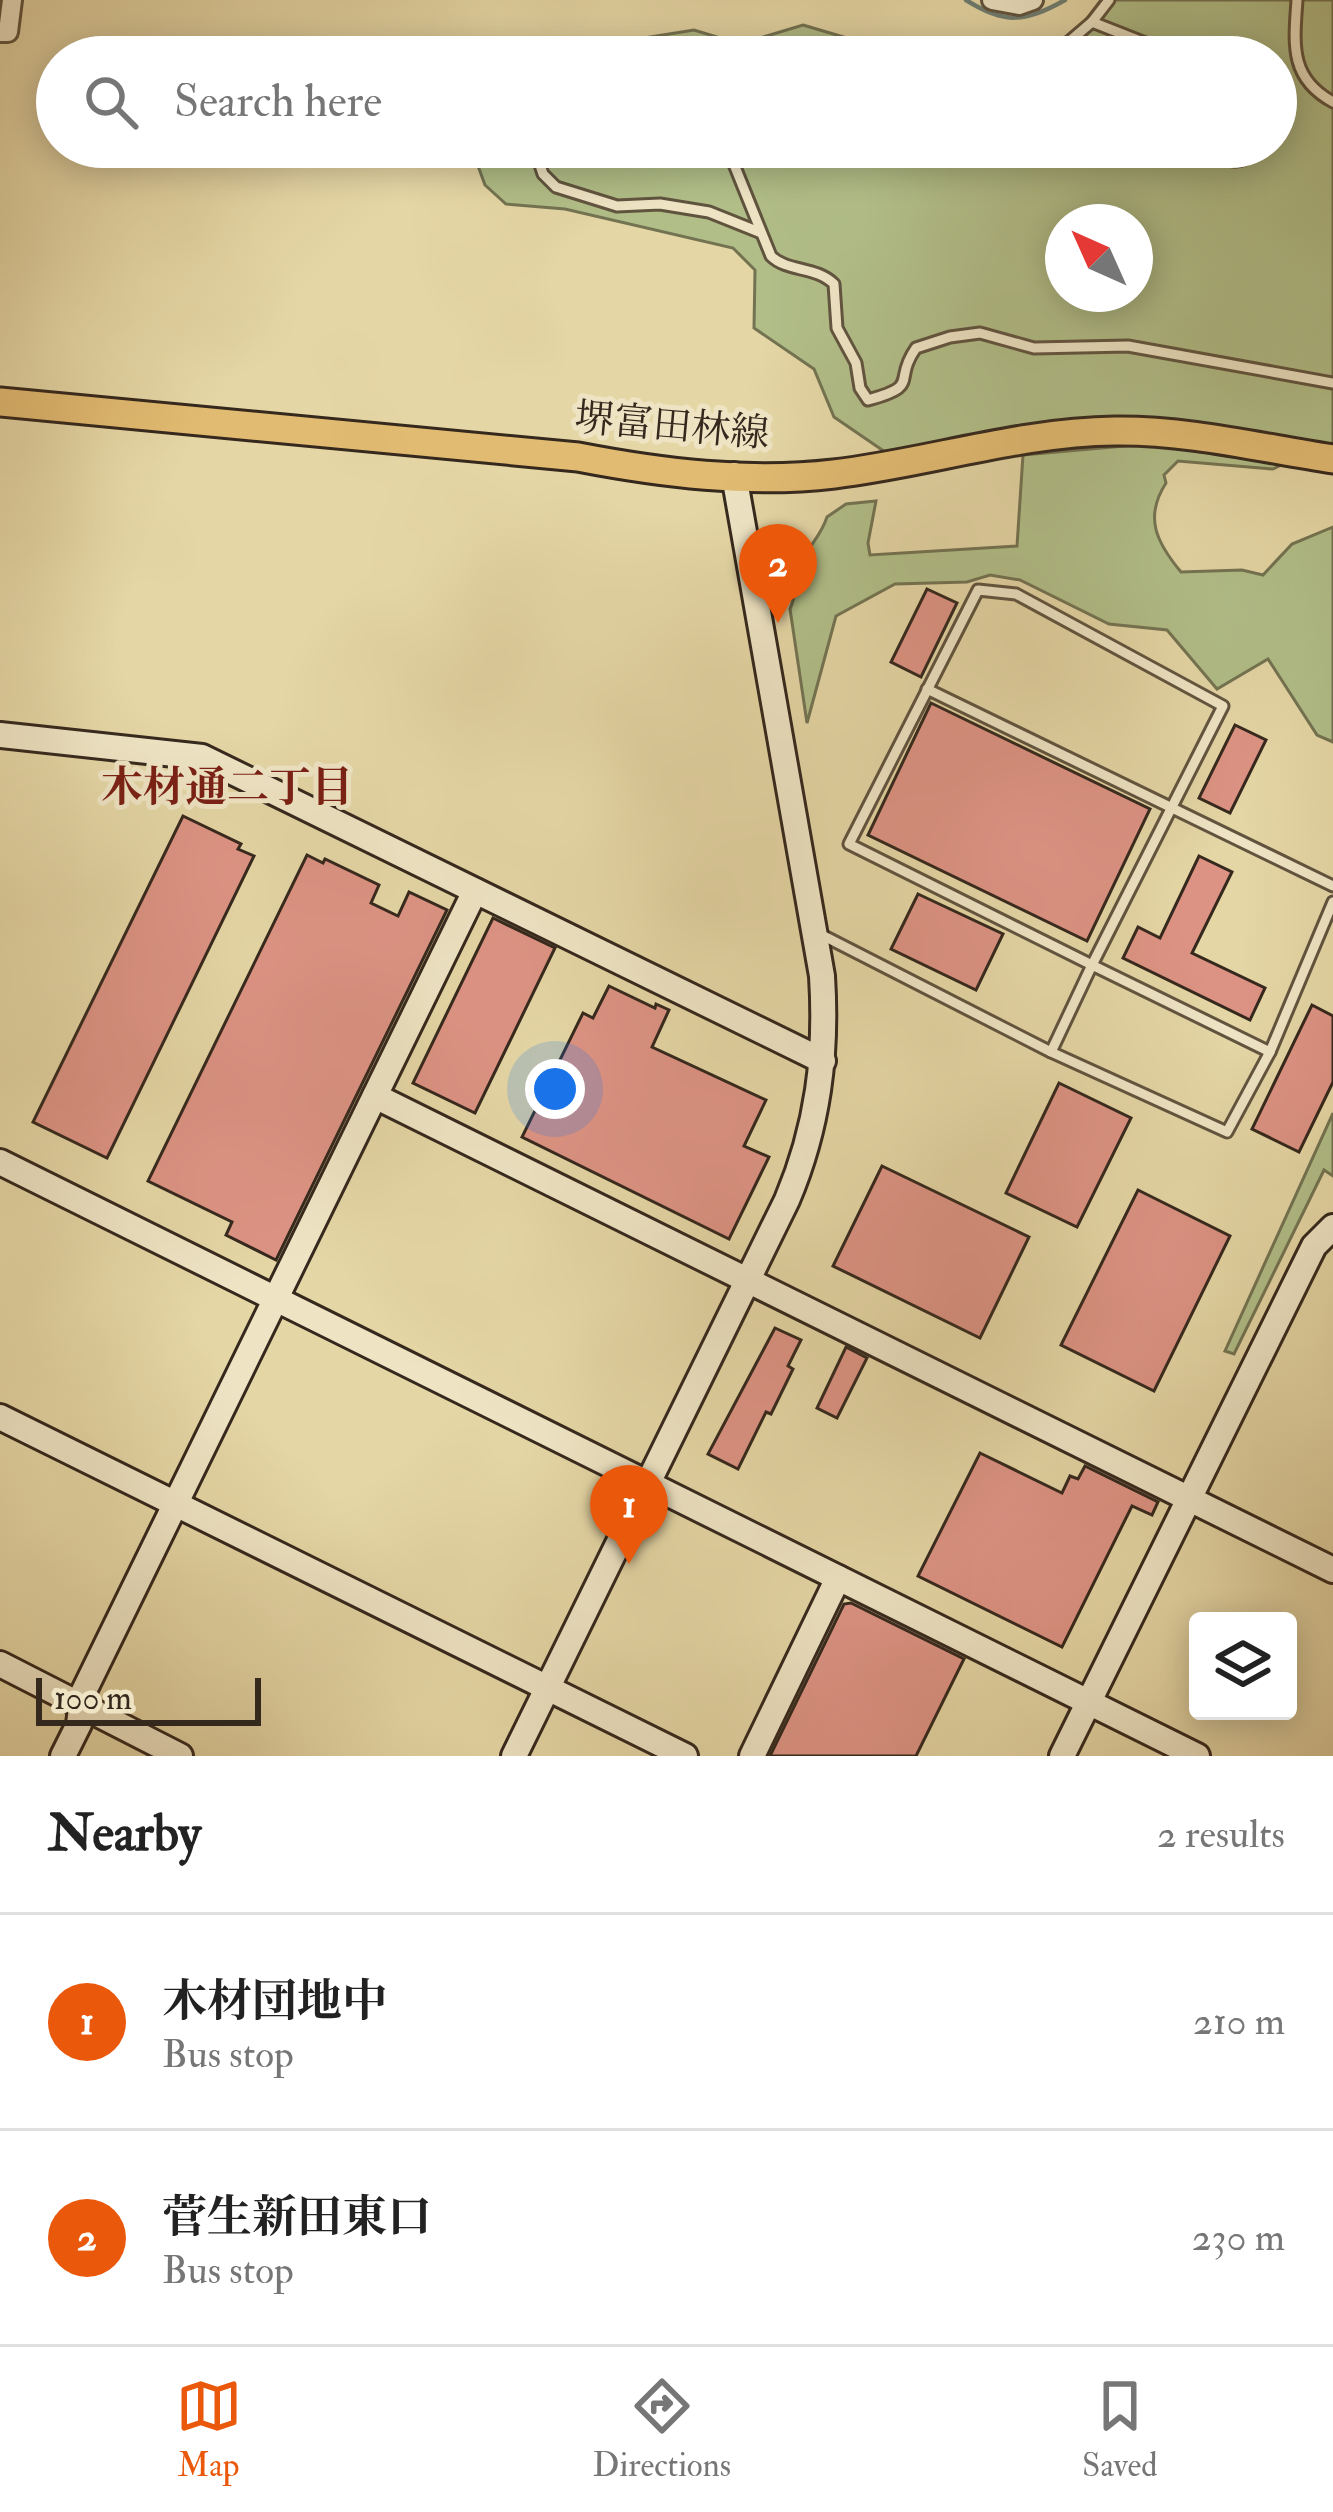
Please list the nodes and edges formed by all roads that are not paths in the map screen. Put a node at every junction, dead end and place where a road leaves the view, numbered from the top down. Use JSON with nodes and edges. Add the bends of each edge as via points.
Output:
{"nodes":[{"id":1,"x":12,"y":0,"type":"edge"},
{"id":2,"x":992,"y":0,"type":"edge"},
{"id":3,"x":1033,"y":0,"type":"edge"},
{"id":4,"x":1109,"y":0,"type":"edge"},
{"id":5,"x":1298,"y":0,"type":"edge"},
{"id":6,"x":1092,"y":22,"type":"junction"},
{"id":7,"x":0,"y":32,"type":"edge"},
{"id":8,"x":1076,"y":36,"type":"edge"},
{"id":9,"x":1128,"y":36,"type":"edge"},
{"id":10,"x":1294,"y":36,"type":"edge"},
{"id":11,"x":1297,"y":58,"type":"edge"},
{"id":12,"x":1333,"y":102,"type":"edge"},
{"id":13,"x":541,"y":168,"type":"edge"},
{"id":14,"x":736,"y":168,"type":"edge"},
{"id":15,"x":761,"y":233,"type":"junction"},
{"id":16,"x":1333,"y":382,"type":"edge"},
{"id":17,"x":0,"y":402,"type":"edge"},
{"id":18,"x":1333,"y":459,"type":"edge"},
{"id":19,"x":734,"y":475,"type":"junction"},
{"id":20,"x":927,"y":689,"type":"junction"},
{"id":21,"x":0,"y":735,"type":"edge"},
{"id":22,"x":1171,"y":807,"type":"junction"},
{"id":23,"x":1333,"y":886,"type":"edge"},
{"id":24,"x":475,"y":891,"type":"junction"},
{"id":25,"x":1333,"y":902,"type":"edge"},
{"id":26,"x":815,"y":931,"type":"junction"},
{"id":27,"x":1092,"y":964,"type":"junction"},
{"id":28,"x":1051,"y":1052,"type":"junction"},
{"id":29,"x":1270,"y":1052,"type":"junction"},
{"id":30,"x":823,"y":1061,"type":"junction"},
{"id":31,"x":375,"y":1096,"type":"junction"},
{"id":32,"x":0,"y":1162,"type":"edge"},
{"id":33,"x":1333,"y":1227,"type":"edge"},
{"id":34,"x":748,"y":1279,"type":"junction"},
{"id":35,"x":276,"y":1300,"type":"junction"},
{"id":36,"x":0,"y":1418,"type":"edge"},
{"id":37,"x":648,"y":1484,"type":"junction"},
{"id":38,"x":1189,"y":1498,"type":"junction"},
{"id":39,"x":176,"y":1504,"type":"junction"},
{"id":40,"x":1333,"y":1570,"type":"edge"},
{"id":41,"x":838,"y":1578,"type":"junction"},
{"id":42,"x":0,"y":1664,"type":"edge"},
{"id":43,"x":547,"y":1688,"type":"junction"},
{"id":44,"x":1089,"y":1702,"type":"junction"},
{"id":45,"x":81,"y":1707,"type":"junction"},
{"id":46,"x":63,"y":1756,"type":"edge"},
{"id":47,"x":180,"y":1756,"type":"edge"},
{"id":48,"x":514,"y":1756,"type":"edge"},
{"id":49,"x":685,"y":1756,"type":"edge"},
{"id":50,"x":752,"y":1756,"type":"edge"},
{"id":51,"x":1062,"y":1756,"type":"edge"},
{"id":52,"x":1197,"y":1756,"type":"edge"}],
"edges":[{"from":1,"to":7,"type":"street","via":[[8,32]]},
{"from":2,"to":3,"type":"street"},
{"from":4,"to":6,"type":"lane"},
{"from":5,"to":10,"type":"lane"},
{"from":6,"to":8,"type":"lane"},
{"from":6,"to":9,"type":"lane"},
{"from":11,"to":12,"type":"lane","via":[[1308,84]]},
{"from":13,"to":15,"type":"lane","via":[[556,187],[616,206],[674,205]]},
{"from":14,"to":15,"type":"lane"},
{"from":15,"to":16,"type":"lane","via":[[776,262],[834,284],[837,328],[868,400],[906,383],[916,348],[972,333],[1034,348],[1128,346]]},
{"from":17,"to":19,"type":"main road","name":"堺富田林線"},
{"from":18,"to":19,"type":"main road","name":"堺富田林線","via":[[1115,431],[827,475]]},
{"from":19,"to":26,"type":"street"},
{"from":20,"to":22,"type":"lane"},
{"from":20,"to":22,"type":"lane","via":[[977,590],[1016,594],[1222,706]]},
{"from":20,"to":27,"type":"lane","via":[[848,844]]},
{"from":21,"to":24,"type":"street","via":[[202,757]]},
{"from":22,"to":23,"type":"lane"},
{"from":22,"to":27,"type":"lane"},
{"from":24,"to":30,"type":"street"},
{"from":24,"to":31,"type":"street"},
{"from":25,"to":29,"type":"lane"},
{"from":26,"to":28,"type":"lane"},
{"from":26,"to":30,"type":"street"},
{"from":27,"to":28,"type":"lane"},
{"from":27,"to":29,"type":"lane"},
{"from":28,"to":29,"type":"lane","via":[[1227,1132]]},
{"from":30,"to":34,"type":"street","via":[[806,1153]]},
{"from":31,"to":34,"type":"street"},
{"from":31,"to":35,"type":"street"},
{"from":32,"to":35,"type":"street"},
{"from":33,"to":38,"type":"street","via":[[1314,1246]]},
{"from":34,"to":37,"type":"street"},
{"from":34,"to":38,"type":"street"},
{"from":35,"to":37,"type":"street"},
{"from":35,"to":39,"type":"street"},
{"from":36,"to":39,"type":"street"},
{"from":37,"to":41,"type":"street"},
{"from":37,"to":43,"type":"street"},
{"from":38,"to":40,"type":"street"},
{"from":38,"to":44,"type":"street"},
{"from":39,"to":43,"type":"street"},
{"from":39,"to":45,"type":"street"},
{"from":41,"to":44,"type":"street"},
{"from":41,"to":50,"type":"street"},
{"from":42,"to":45,"type":"street"},
{"from":43,"to":48,"type":"street"},
{"from":43,"to":49,"type":"street"},
{"from":44,"to":51,"type":"street"},
{"from":44,"to":52,"type":"street"},
{"from":45,"to":46,"type":"street"},
{"from":45,"to":47,"type":"street"}]}
